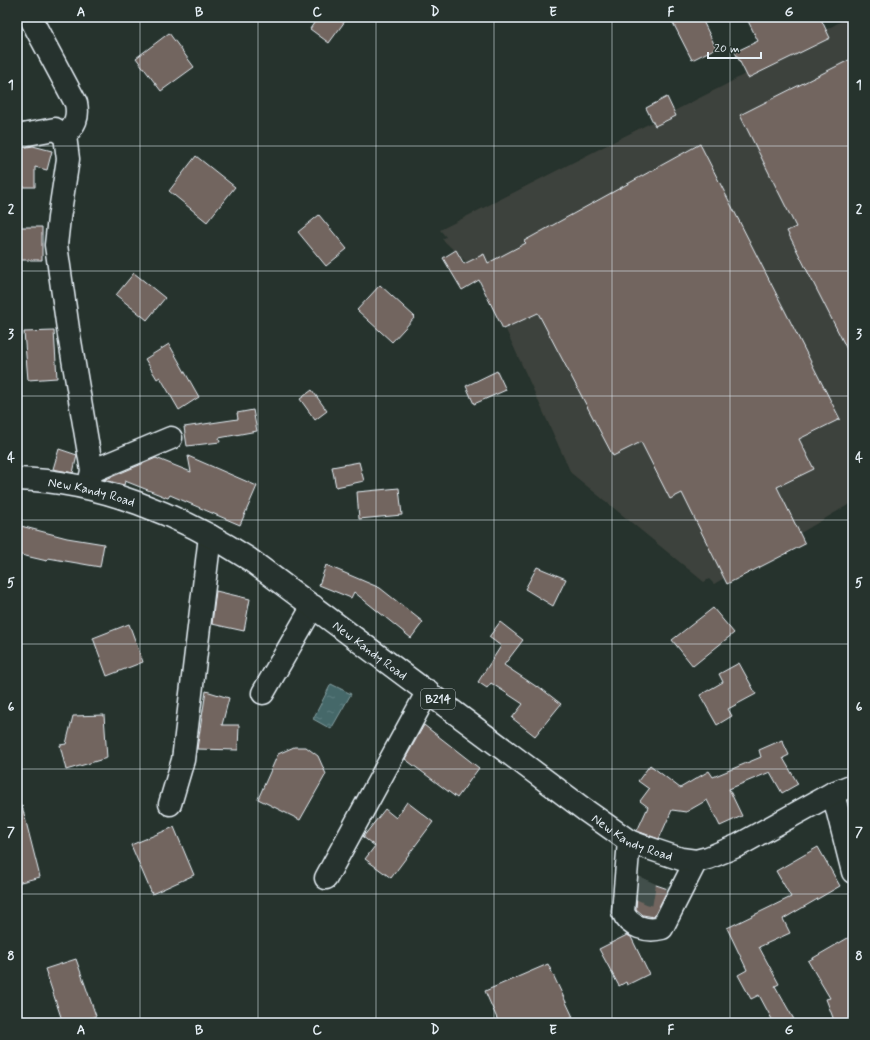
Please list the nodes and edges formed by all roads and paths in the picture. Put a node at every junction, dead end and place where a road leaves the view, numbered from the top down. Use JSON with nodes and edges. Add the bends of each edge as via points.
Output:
{"nodes":[{"id":1,"x":30,"y":17,"type":"edge"},
{"id":2,"x":17,"y":136,"type":"edge"},
{"id":3,"x":65,"y":136,"type":"junction"},
{"id":4,"x":171,"y":438,"type":"dead end"},
{"id":5,"x":17,"y":479,"type":"edge"},
{"id":6,"x":90,"y":480,"type":"junction"},
{"id":7,"x":210,"y":536,"type":"junction"},
{"id":8,"x":312,"y":606,"type":"junction"},
{"id":9,"x":428,"y":692,"type":"junction"},
{"id":10,"x":263,"y":693,"type":"dead end"},
{"id":11,"x":853,"y":785,"type":"edge"},
{"id":12,"x":832,"y":793,"type":"junction"},
{"id":13,"x":170,"y":804,"type":"dead end"},
{"id":14,"x":629,"y":841,"type":"junction"},
{"id":15,"x":696,"y":861,"type":"junction"},
{"id":16,"x":853,"y":872,"type":"edge"},
{"id":17,"x":326,"y":878,"type":"dead end"}],
"edges":[{"from":1,"to":3,"type":"street","via":[[76,103],[78,114],[75,124]]},
{"from":2,"to":3,"type":"street","via":[[55,129]]},
{"from":3,"to":6,"type":"street","via":[[68,159],[56,245]]},
{"from":4,"to":6,"type":"street"},
{"from":5,"to":6,"type":"street","name":"New Kandy Road","number":"B214"},
{"from":6,"to":7,"type":"street","name":"New Kandy Road","number":"B214"},
{"from":7,"to":8,"type":"street","name":"New Kandy Road","number":"B214","via":[[249,559]]},
{"from":7,"to":13,"type":"street","via":[[184,760]]},
{"from":8,"to":9,"type":"street","name":"New Kandy Road","number":"B214"},
{"from":8,"to":10,"type":"street"},
{"from":9,"to":14,"type":"street","name":"New Kandy Road","number":"B214","via":[[554,788]]},
{"from":9,"to":17,"type":"street"},
{"from":11,"to":12,"type":"street","name":"New Kandy Road","number":"B214"},
{"from":12,"to":15,"type":"street","name":"New Kandy Road","number":"B214","via":[[739,844]]},
{"from":12,"to":16,"type":"street"},
{"from":14,"to":15,"type":"street","name":"New Kandy Road","number":"B214","via":[[681,859]]},
{"from":14,"to":15,"type":"street","via":[[629,881],[622,912],[635,926],[652,931],[662,928],[674,895]]}]}
